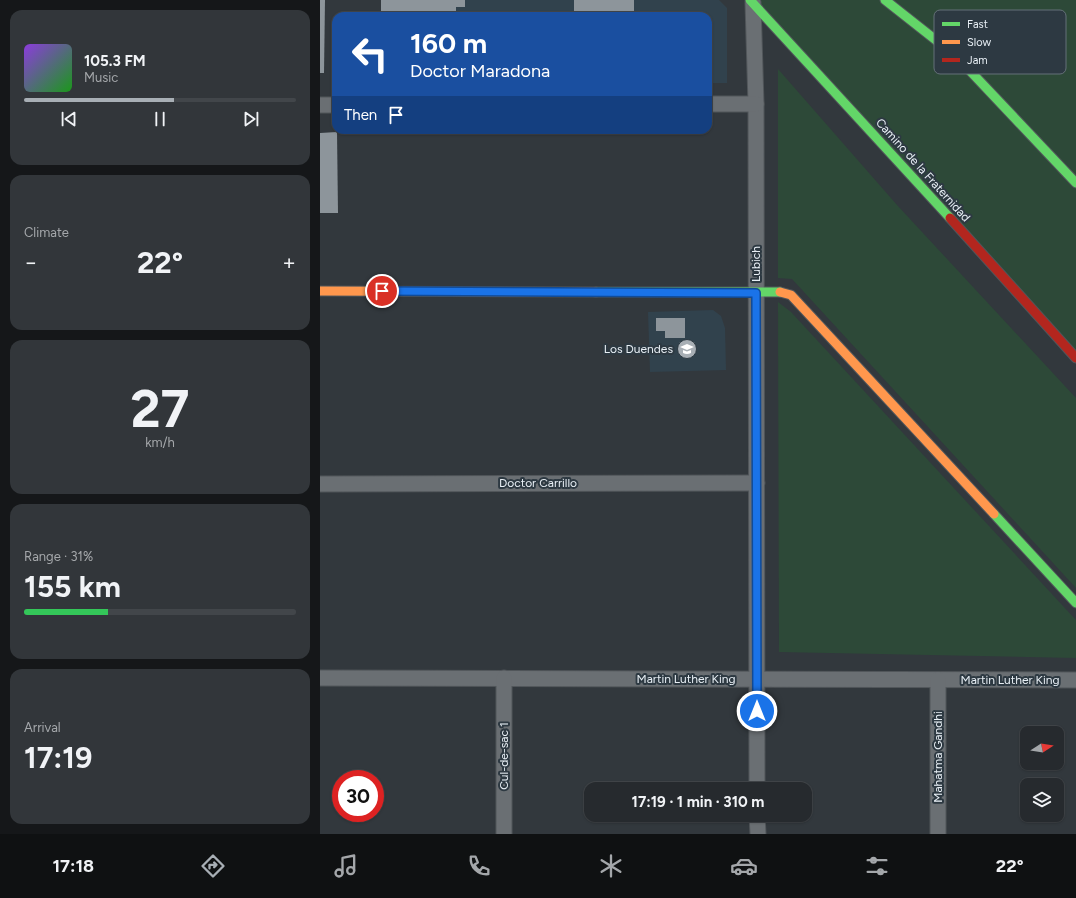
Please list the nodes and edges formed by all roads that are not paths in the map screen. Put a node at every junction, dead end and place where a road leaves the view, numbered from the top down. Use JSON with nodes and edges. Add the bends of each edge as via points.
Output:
{"nodes":[{"id":1,"x":885,"y":0,"type":"edge"},
{"id":2,"x":752,"y":1,"type":"edge"},
{"id":3,"x":934,"y":39,"type":"edge"},
{"id":4,"x":973,"y":74,"type":"edge"},
{"id":5,"x":712,"y":104,"type":"edge"},
{"id":6,"x":756,"y":104,"type":"junction"},
{"id":7,"x":320,"y":105,"type":"edge"},
{"id":8,"x":332,"y":105,"type":"edge"},
{"id":9,"x":1076,"y":183,"type":"edge"},
{"id":10,"x":320,"y":291,"type":"edge"},
{"id":11,"x":756,"y":293,"type":"junction"},
{"id":12,"x":1076,"y":358,"type":"edge"},
{"id":13,"x":757,"y":483,"type":"junction"},
{"id":14,"x":320,"y":484,"type":"edge"},
{"id":15,"x":1076,"y":603,"type":"edge"},
{"id":16,"x":320,"y":678,"type":"edge"},
{"id":17,"x":504,"y":678,"type":"junction"},
{"id":18,"x":757,"y":680,"type":"junction"},
{"id":19,"x":938,"y":680,"type":"junction"},
{"id":20,"x":1076,"y":680,"type":"edge"},
{"id":21,"x":757,"y":782,"type":"edge"},
{"id":22,"x":758,"y":822,"type":"edge"},
{"id":23,"x":504,"y":834,"type":"edge"},
{"id":24,"x":758,"y":834,"type":"edge"},
{"id":25,"x":938,"y":834,"type":"edge"}],
"edges":[{"from":1,"to":3,"type":"main road"},
{"from":2,"to":6,"type":"street","name":"Lubich"},
{"from":2,"to":12,"type":"main road","name":"Camino de la Fraternidad"},
{"from":4,"to":9,"type":"main road"},
{"from":5,"to":6,"type":"street"},
{"from":6,"to":11,"type":"street","name":"Lubich"},
{"from":7,"to":8,"type":"street"},
{"from":10,"to":11,"type":"main road"},
{"from":11,"to":13,"type":"street","name":"Lubich"},
{"from":11,"to":15,"type":"main road","via":[[778,290],[791,295]]},
{"from":13,"to":14,"type":"street","name":"Doctor Carrillo"},
{"from":13,"to":18,"type":"street","name":"Lubich"},
{"from":16,"to":17,"type":"street","name":"Martin Luther King"},
{"from":17,"to":18,"type":"street","name":"Martin Luther King"},
{"from":17,"to":23,"type":"street","name":"Cul-de-sac 1"},
{"from":18,"to":19,"type":"street","name":"Martin Luther King"},
{"from":18,"to":21,"type":"street","name":"Lubich"},
{"from":19,"to":20,"type":"street","name":"Martin Luther King"},
{"from":19,"to":25,"type":"street","name":"Mahatma Gandhi"},
{"from":22,"to":24,"type":"street"}]}
